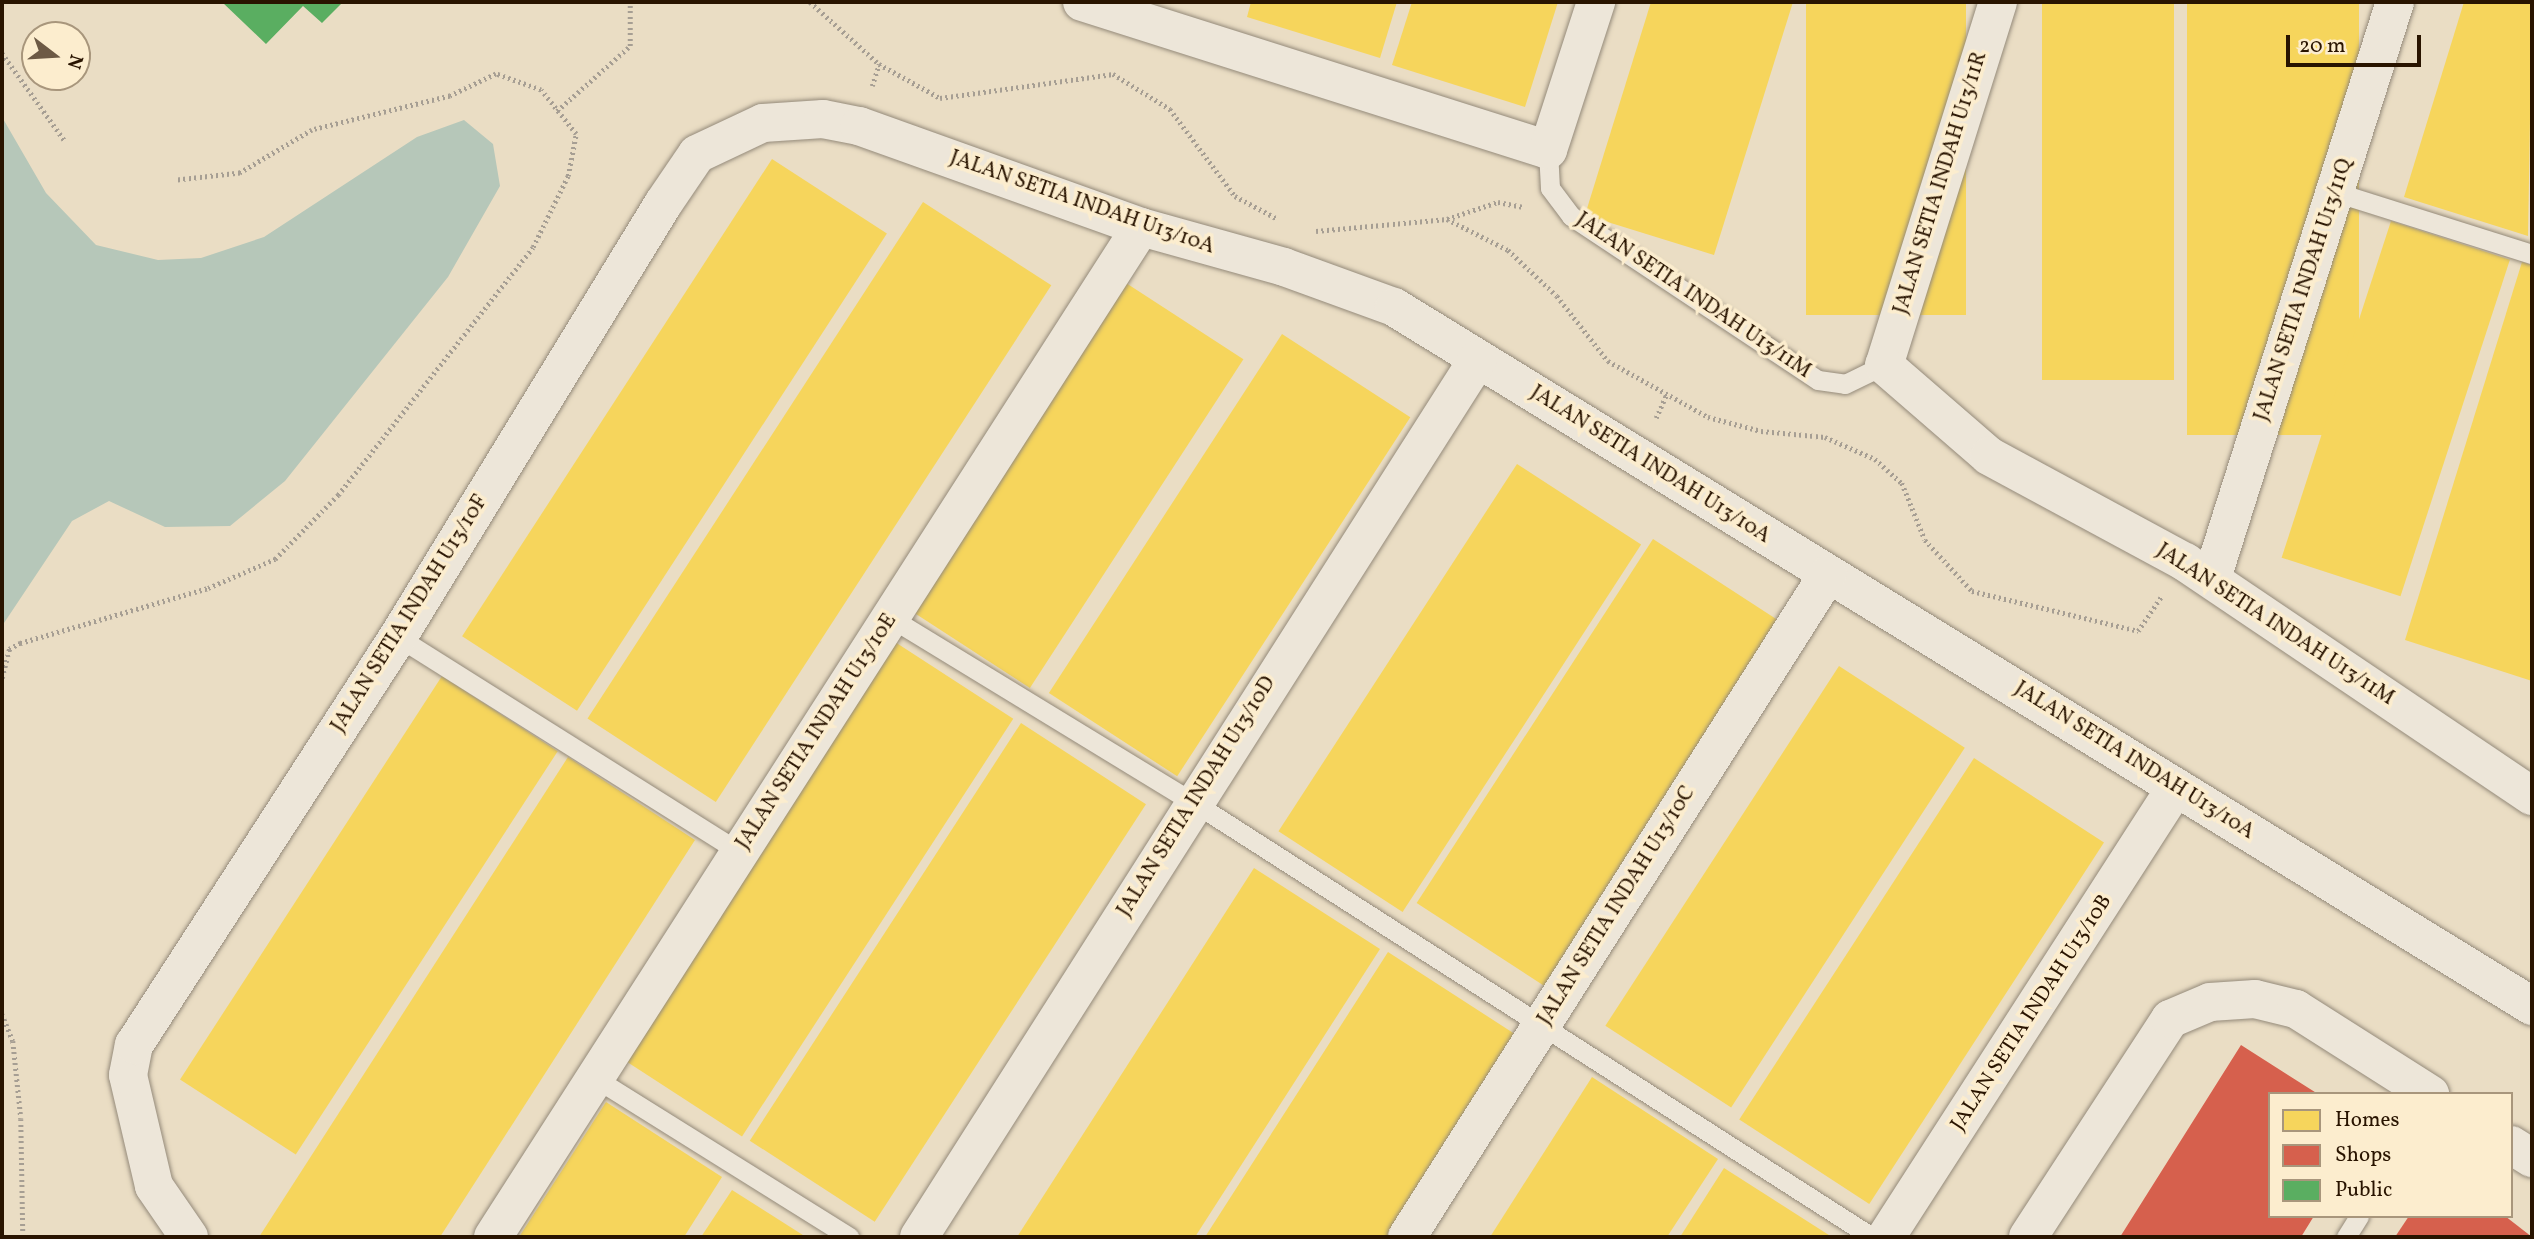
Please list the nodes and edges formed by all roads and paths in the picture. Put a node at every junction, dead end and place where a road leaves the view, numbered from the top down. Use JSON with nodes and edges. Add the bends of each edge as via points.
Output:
{"nodes":[{"id":1,"x":630,"y":2,"type":"edge"},
{"id":2,"x":810,"y":2,"type":"edge"},
{"id":3,"x":1083,"y":2,"type":"edge"},
{"id":4,"x":1596,"y":2,"type":"edge"},
{"id":5,"x":1998,"y":2,"type":"edge"},
{"id":6,"x":2395,"y":2,"type":"edge"},
{"id":7,"x":1176,"y":16,"type":"edge"},
{"id":8,"x":2,"y":53,"type":"edge"},
{"id":9,"x":557,"y":111,"type":"junction"},
{"id":10,"x":65,"y":141,"type":"dead end"},
{"id":11,"x":1548,"y":150,"type":"junction"},
{"id":12,"x":698,"y":154,"type":"joint"},
{"id":13,"x":177,"y":180,"type":"dead end"},
{"id":14,"x":2335,"y":192,"type":"junction"},
{"id":15,"x":1499,"y":201,"type":"dead end"},
{"id":16,"x":1447,"y":219,"type":"junction"},
{"id":17,"x":1280,"y":220,"type":"dead end"},
{"id":18,"x":1141,"y":227,"type":"junction"},
{"id":19,"x":1303,"y":232,"type":"dead end"},
{"id":20,"x":2532,"y":254,"type":"edge"},
{"id":21,"x":1478,"y":359,"type":"junction"},
{"id":22,"x":1884,"y":365,"type":"junction"},
{"id":23,"x":1667,"y":393,"type":"junction"},
{"id":24,"x":1653,"y":426,"type":"dead end"},
{"id":25,"x":1828,"y":574,"type":"junction"},
{"id":26,"x":2212,"y":579,"type":"junction"},
{"id":27,"x":891,"y":618,"type":"junction"},
{"id":28,"x":2138,"y":631,"type":"dead end"},
{"id":29,"x":398,"y":637,"type":"junction"},
{"id":30,"x":2,"y":678,"type":"edge"},
{"id":31,"x":2176,"y":787,"type":"junction"},
{"id":32,"x":2532,"y":796,"type":"edge"},
{"id":33,"x":1193,"y":802,"type":"junction"},
{"id":34,"x":739,"y":852,"type":"junction"},
{"id":35,"x":2532,"y":1006,"type":"edge"},
{"id":36,"x":2,"y":1014,"type":"edge"},
{"id":37,"x":1542,"y":1025,"type":"junction"},
{"id":38,"x":595,"y":1078,"type":"junction"},
{"id":39,"x":2427,"y":1092,"type":"edge"},
{"id":40,"x":2513,"y":1146,"type":"edge"},
{"id":41,"x":2532,"y":1158,"type":"edge"},
{"id":42,"x":2358,"y":1218,"type":"edge"},
{"id":43,"x":23,"y":1237,"type":"edge"},
{"id":44,"x":189,"y":1237,"type":"edge"},
{"id":45,"x":493,"y":1237,"type":"edge"},
{"id":46,"x":849,"y":1237,"type":"edge"},
{"id":47,"x":919,"y":1237,"type":"edge"},
{"id":48,"x":1407,"y":1237,"type":"edge"},
{"id":49,"x":1872,"y":1237,"type":"edge"},
{"id":50,"x":1886,"y":1237,"type":"edge"},
{"id":51,"x":2028,"y":1237,"type":"edge"},
{"id":52,"x":2346,"y":1237,"type":"edge"}],
"edges":[{"from":1,"to":9,"type":"path","via":[[631,46]]},
{"from":2,"to":17,"type":"path","via":[[879,64],[940,98],[1113,74],[1170,109],[1235,196]]},
{"from":3,"to":7,"type":"street"},
{"from":4,"to":11,"type":"street"},
{"from":5,"to":22,"type":"street","name":"JALAN SETIA INDAH U13/11R"},
{"from":6,"to":14,"type":"street","name":"JALAN SETIA INDAH U13/11Q"},
{"from":7,"to":11,"type":"street"},
{"from":8,"to":10,"type":"path"},
{"from":9,"to":13,"type":"path","via":[[541,90],[496,74],[450,96],[312,130],[240,173]]},
{"from":9,"to":30,"type":"path","via":[[576,134],[568,176],[533,247],[338,495],[275,558],[208,588],[20,643],[9,649]]},
{"from":11,"to":22,"type":"lane","name":"JALAN SETIA INDAH U13/11M","via":[[1550,188],[1571,216],[1818,380],[1845,384]]},
{"from":12,"to":18,"type":"street","name":"JALAN SETIA INDAH U13/10A","via":[[763,123],[823,119]]},
{"from":12,"to":29,"type":"street","name":"JALAN SETIA INDAH U13/10F"},
{"from":14,"to":20,"type":"lane"},
{"from":14,"to":26,"type":"street","name":"JALAN SETIA INDAH U13/11Q"},
{"from":15,"to":16,"type":"path"},
{"from":16,"to":19,"type":"path"},
{"from":16,"to":23,"type":"path","via":[[1508,250],[1557,296],[1608,361]]},
{"from":18,"to":21,"type":"street","name":"JALAN SETIA INDAH U13/10A","via":[[1284,267],[1394,307]]},
{"from":18,"to":27,"type":"street","name":"JALAN SETIA INDAH U13/10E"},
{"from":21,"to":25,"type":"street","name":"JALAN SETIA INDAH U13/10A"},
{"from":21,"to":33,"type":"street","name":"JALAN SETIA INDAH U13/10D"},
{"from":22,"to":26,"type":"street","name":"JALAN SETIA INDAH U13/11M","via":[[1989,456]]},
{"from":23,"to":24,"type":"path"},
{"from":23,"to":28,"type":"path","via":[[1708,416],[1760,431],[1825,437],[1875,459],[1902,483],[1925,540],[1972,591]]},
{"from":25,"to":31,"type":"street","name":"JALAN SETIA INDAH U13/10A"},
{"from":25,"to":37,"type":"street","name":"JALAN SETIA INDAH U13/10C"},
{"from":26,"to":32,"type":"street","name":"JALAN SETIA INDAH U13/11M"},
{"from":27,"to":33,"type":"lane"},
{"from":27,"to":34,"type":"street","name":"JALAN SETIA INDAH U13/10E"},
{"from":29,"to":34,"type":"lane"},
{"from":29,"to":44,"type":"street","name":"JALAN SETIA INDAH U13/10F","via":[[134,1045],[128,1075],[154,1186]]},
{"from":31,"to":35,"type":"street","name":"JALAN SETIA INDAH U13/10A"},
{"from":31,"to":50,"type":"street","name":"JALAN SETIA INDAH U13/10B"},
{"from":33,"to":37,"type":"lane"},
{"from":33,"to":47,"type":"street","name":"JALAN SETIA INDAH U13/10D"},
{"from":34,"to":38,"type":"street","name":"JALAN SETIA INDAH U13/10E"},
{"from":36,"to":43,"type":"path","via":[[13,1041],[21,1119]]},
{"from":37,"to":48,"type":"street","name":"JALAN SETIA INDAH U13/10C"},
{"from":37,"to":49,"type":"lane"},
{"from":38,"to":45,"type":"street","name":"JALAN SETIA INDAH U13/10E"},
{"from":38,"to":46,"type":"lane"},
{"from":39,"to":51,"type":"street","via":[[2296,1009],[2255,999],[2210,1002],[2170,1019]]},
{"from":40,"to":41,"type":"street"},
{"from":42,"to":52,"type":"lane"}]}
